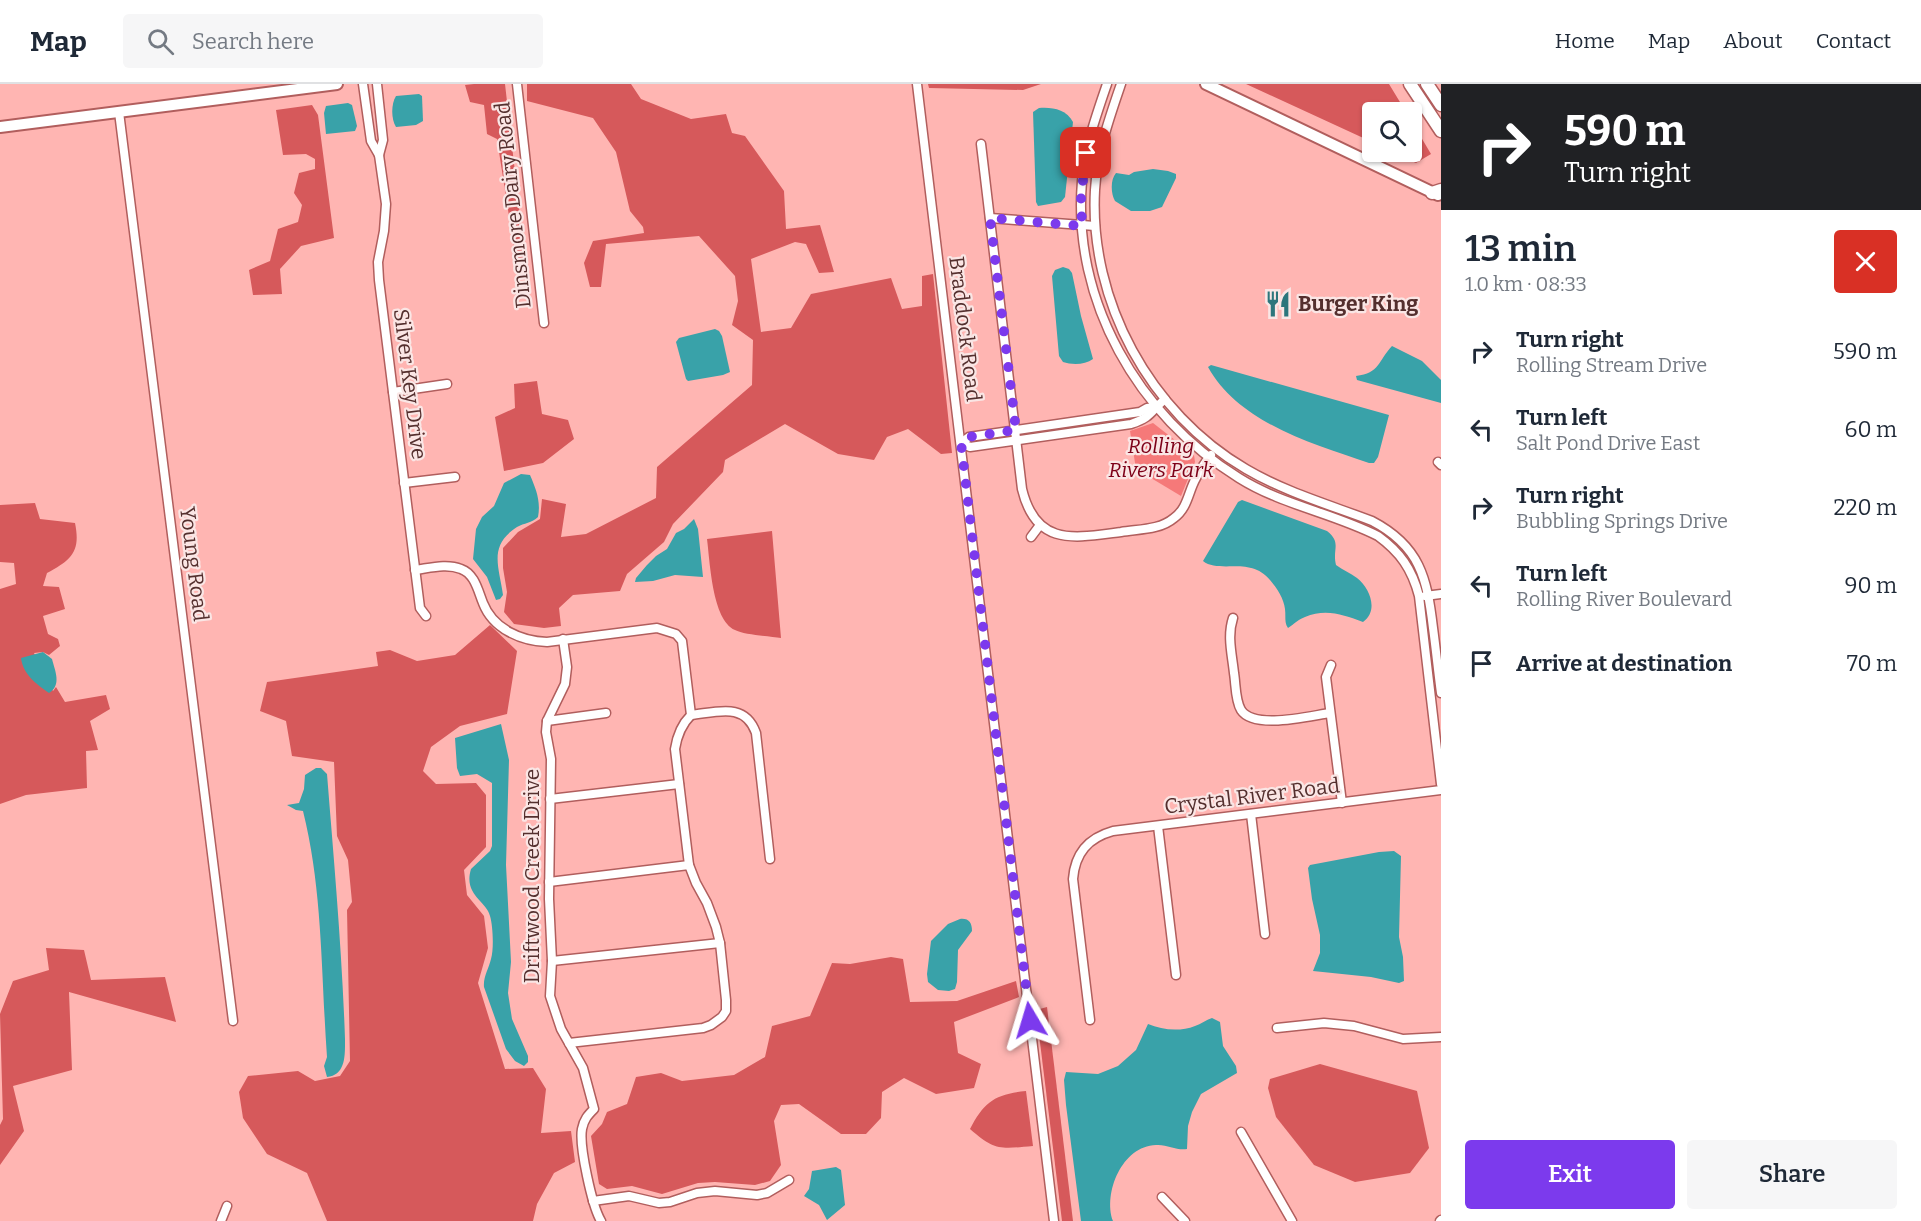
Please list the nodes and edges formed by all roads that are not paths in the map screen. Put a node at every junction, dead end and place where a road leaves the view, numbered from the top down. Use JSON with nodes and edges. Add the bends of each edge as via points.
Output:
{"nodes":[{"id":1,"x":337,"y":84,"type":"edge"},
{"id":2,"x":363,"y":84,"type":"edge"},
{"id":3,"x":377,"y":84,"type":"edge"},
{"id":4,"x":518,"y":84,"type":"edge"},
{"id":5,"x":917,"y":84,"type":"edge"},
{"id":6,"x":1107,"y":84,"type":"edge"},
{"id":7,"x":1121,"y":84,"type":"edge"},
{"id":8,"x":1206,"y":84,"type":"edge"},
{"id":9,"x":1410,"y":84,"type":"edge"},
{"id":10,"x":1426,"y":84,"type":"edge"},
{"id":11,"x":1441,"y":105,"type":"edge"},
{"id":12,"x":118,"y":112,"type":"junction"},
{"id":13,"x":0,"y":127,"type":"edge"},
{"id":14,"x":1441,"y":131,"type":"edge"},
{"id":15,"x":981,"y":144,"type":"dead end"},
{"id":16,"x":379,"y":155,"type":"junction"},
{"id":17,"x":1438,"y":193,"type":"edge"},
{"id":18,"x":990,"y":218,"type":"junction"},
{"id":19,"x":1082,"y":226,"type":"junction"},
{"id":20,"x":1095,"y":226,"type":"junction"},
{"id":21,"x":544,"y":323,"type":"dead end"},
{"id":22,"x":447,"y":384,"type":"dead end"},
{"id":23,"x":393,"y":392,"type":"junction"},
{"id":24,"x":1165,"y":399,"type":"junction"},
{"id":25,"x":1155,"y":407,"type":"junction"},
{"id":26,"x":1016,"y":430,"type":"junction"},
{"id":27,"x":1017,"y":441,"type":"junction"},
{"id":28,"x":961,"y":443,"type":"junction"},
{"id":29,"x":1216,"y":450,"type":"junction"},
{"id":30,"x":1209,"y":458,"type":"junction"},
{"id":31,"x":455,"y":477,"type":"dead end"},
{"id":32,"x":404,"y":483,"type":"junction"},
{"id":33,"x":1040,"y":525,"type":"junction"},
{"id":34,"x":1031,"y":537,"type":"dead end"},
{"id":35,"x":415,"y":570,"type":"junction"},
{"id":36,"x":1441,"y":594,"type":"edge"},
{"id":37,"x":1429,"y":595,"type":"junction"},
{"id":38,"x":1419,"y":596,"type":"junction"},
{"id":39,"x":426,"y":616,"type":"dead end"},
{"id":40,"x":1233,"y":618,"type":"dead end"},
{"id":41,"x":563,"y":639,"type":"junction"},
{"id":42,"x":1331,"y":665,"type":"dead end"},
{"id":43,"x":1441,"y":693,"type":"edge"},
{"id":44,"x":606,"y":713,"type":"dead end"},
{"id":45,"x":1330,"y":713,"type":"junction"},
{"id":46,"x":692,"y":715,"type":"junction"},
{"id":47,"x":547,"y":721,"type":"junction"},
{"id":48,"x":679,"y":784,"type":"junction"},
{"id":49,"x":1441,"y":784,"type":"edge"},
{"id":50,"x":1441,"y":790,"type":"edge"},
{"id":51,"x":550,"y":799,"type":"junction"},
{"id":52,"x":1342,"y":803,"type":"junction"},
{"id":53,"x":1251,"y":814,"type":"junction"},
{"id":54,"x":1158,"y":826,"type":"junction"},
{"id":55,"x":770,"y":859,"type":"dead end"},
{"id":56,"x":689,"y":865,"type":"junction"},
{"id":57,"x":549,"y":882,"type":"junction"},
{"id":58,"x":1265,"y":934,"type":"dead end"},
{"id":59,"x":720,"y":943,"type":"junction"},
{"id":60,"x":552,"y":961,"type":"junction"},
{"id":61,"x":1176,"y":975,"type":"dead end"},
{"id":62,"x":1090,"y":1020,"type":"dead end"},
{"id":63,"x":233,"y":1021,"type":"dead end"},
{"id":64,"x":1277,"y":1028,"type":"dead end"},
{"id":65,"x":1441,"y":1037,"type":"edge"},
{"id":66,"x":569,"y":1043,"type":"junction"},
{"id":67,"x":1241,"y":1132,"type":"dead end"},
{"id":68,"x":789,"y":1180,"type":"dead end"},
{"id":69,"x":1162,"y":1197,"type":"dead end"},
{"id":70,"x":593,"y":1201,"type":"junction"},
{"id":71,"x":227,"y":1206,"type":"dead end"},
{"id":72,"x":221,"y":1221,"type":"edge"},
{"id":73,"x":601,"y":1221,"type":"edge"},
{"id":74,"x":1054,"y":1221,"type":"edge"},
{"id":75,"x":1185,"y":1221,"type":"edge"},
{"id":76,"x":1292,"y":1221,"type":"edge"}],
"edges":[{"from":1,"to":12,"type":"main road"},
{"from":2,"to":16,"type":"street","name":"Silver Key Drive","via":[[371,141]]},
{"from":3,"to":16,"type":"street","name":"Silver Key Drive","via":[[383,140]]},
{"from":4,"to":21,"type":"street","name":"Dinsmore Dairy Road"},
{"from":5,"to":28,"type":"street","name":"Braddock Road"},
{"from":6,"to":19,"type":"street","via":[[1086,153]]},
{"from":7,"to":20,"type":"street","via":[[1099,155]]},
{"from":8,"to":17,"type":"main road"},
{"from":9,"to":14,"type":"highway"},
{"from":10,"to":11,"type":"highway"},
{"from":12,"to":13,"type":"main road"},
{"from":12,"to":63,"type":"street","name":"Young Road"},
{"from":15,"to":18,"type":"street"},
{"from":16,"to":23,"type":"street","name":"Silver Key Drive","via":[[386,204],[379,280]]},
{"from":18,"to":19,"type":"street"},
{"from":18,"to":26,"type":"street"},
{"from":19,"to":20,"type":"street"},
{"from":19,"to":25,"type":"street","via":[[1095,295],[1107,328]]},
{"from":20,"to":24,"type":"street","via":[[1104,280],[1120,328]]},
{"from":22,"to":23,"type":"street"},
{"from":23,"to":32,"type":"street","name":"Silver Key Drive"},
{"from":24,"to":25,"type":"street"},
{"from":24,"to":29,"type":"street"},
{"from":25,"to":26,"type":"street"},
{"from":25,"to":27,"type":"street","via":[[1151,415],[1131,424]]},
{"from":25,"to":30,"type":"street"},
{"from":26,"to":27,"type":"street"},
{"from":26,"to":28,"type":"street","via":[[969,437]]},
{"from":27,"to":28,"type":"street","via":[[970,447]]},
{"from":27,"to":33,"type":"street","via":[[1026,504]]},
{"from":28,"to":74,"type":"street","name":"Braddock Road"},
{"from":29,"to":30,"type":"street"},
{"from":29,"to":37,"type":"street","via":[[1268,482],[1386,528],[1418,562]]},
{"from":30,"to":33,"type":"street","via":[[1181,512],[1160,526],[1076,538]]},
{"from":30,"to":38,"type":"street","via":[[1263,491],[1378,536],[1402,557]]},
{"from":31,"to":32,"type":"street"},
{"from":32,"to":35,"type":"street","name":"Silver Key Drive"},
{"from":33,"to":34,"type":"street"},
{"from":35,"to":39,"type":"street","name":"Silver Key Drive","via":[[420,608]]},
{"from":35,"to":41,"type":"street","via":[[445,566],[464,569],[477,586],[483,606],[512,634],[532,641]]},
{"from":36,"to":37,"type":"street"},
{"from":37,"to":38,"type":"street"},
{"from":37,"to":43,"type":"street"},
{"from":38,"to":49,"type":"street"},
{"from":40,"to":45,"type":"street","via":[[1229,631],[1238,701],[1245,714],[1265,721]]},
{"from":41,"to":46,"type":"street","via":[[657,628],[679,632]]},
{"from":41,"to":47,"type":"street","via":[[565,684]]},
{"from":42,"to":45,"type":"street","via":[[1326,677]]},
{"from":44,"to":47,"type":"street"},
{"from":45,"to":52,"type":"street"},
{"from":46,"to":48,"type":"street","via":[[677,737]]},
{"from":46,"to":55,"type":"street","via":[[730,711],[751,716]]},
{"from":47,"to":51,"type":"street","name":"Driftwood Creek Drive"},
{"from":48,"to":51,"type":"street"},
{"from":48,"to":56,"type":"street"},
{"from":50,"to":52,"type":"street","name":"Crystal River Road"},
{"from":51,"to":57,"type":"street","name":"Driftwood Creek Drive"},
{"from":52,"to":53,"type":"street","name":"Crystal River Road"},
{"from":53,"to":54,"type":"street","name":"Crystal River Road"},
{"from":53,"to":58,"type":"street"},
{"from":54,"to":61,"type":"street"},
{"from":54,"to":62,"type":"street","name":"Crystal River Road","via":[[1101,835],[1088,843],[1077,858],[1074,879]]},
{"from":56,"to":57,"type":"street"},
{"from":56,"to":59,"type":"street"},
{"from":57,"to":60,"type":"street","name":"Driftwood Creek Drive"},
{"from":59,"to":60,"type":"street"},
{"from":59,"to":66,"type":"street","via":[[726,1000],[721,1023]]},
{"from":60,"to":66,"type":"street","name":"Driftwood Creek Drive","via":[[550,996]]},
{"from":64,"to":65,"type":"street","via":[[1324,1023],[1354,1026],[1403,1039]]},
{"from":66,"to":70,"type":"street","name":"Driftwood Creek Drive","via":[[586,1075],[594,1109],[585,1117],[582,1130]]},
{"from":67,"to":76,"type":"street"},
{"from":68,"to":70,"type":"street","via":[[758,1195],[715,1191],[659,1203],[629,1196]]},
{"from":69,"to":75,"type":"street"},
{"from":70,"to":73,"type":"street"},
{"from":71,"to":72,"type":"street"}]}
